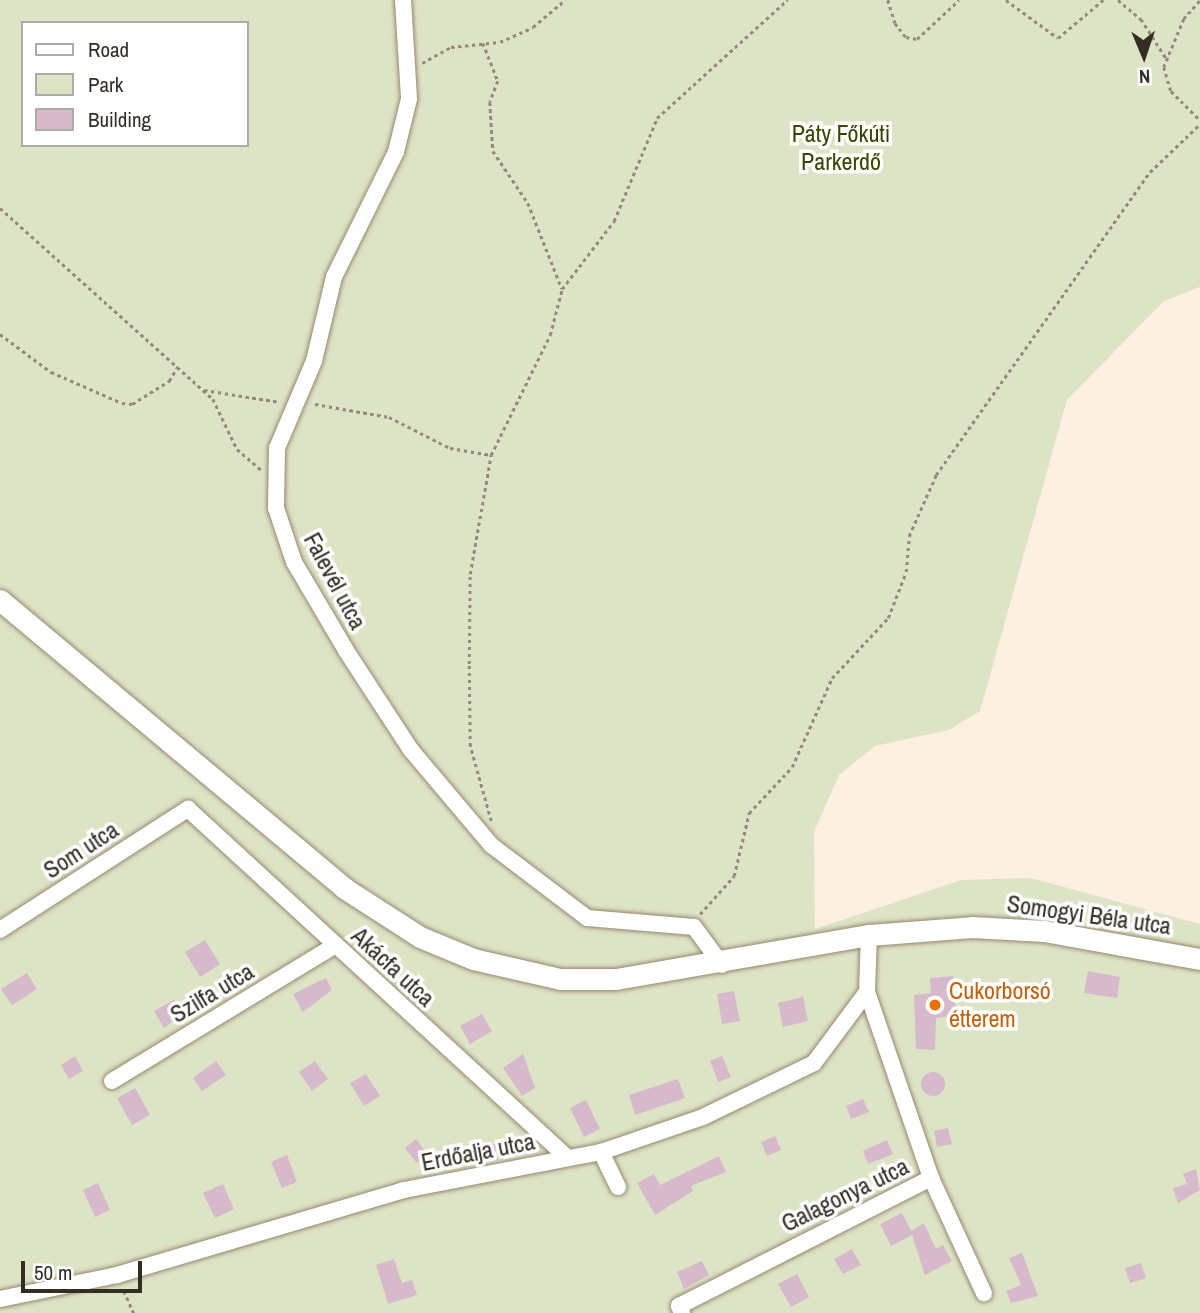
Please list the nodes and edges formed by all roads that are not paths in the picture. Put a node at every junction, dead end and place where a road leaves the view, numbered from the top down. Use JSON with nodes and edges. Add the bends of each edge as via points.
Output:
{"nodes":[{"id":1,"x":403,"y":0,"type":"edge"},
{"id":2,"x":0,"y":600,"type":"edge"},
{"id":3,"x":188,"y":809,"type":"joint"},
{"id":4,"x":0,"y":930,"type":"edge"},
{"id":5,"x":869,"y":935,"type":"junction"},
{"id":6,"x":336,"y":945,"type":"junction"},
{"id":7,"x":1200,"y":959,"type":"edge"},
{"id":8,"x":722,"y":965,"type":"junction"},
{"id":9,"x":867,"y":992,"type":"junction"},
{"id":10,"x":112,"y":1081,"type":"dead end"},
{"id":11,"x":601,"y":1152,"type":"junction"},
{"id":12,"x":568,"y":1158,"type":"junction"},
{"id":13,"x":932,"y":1178,"type":"junction"},
{"id":14,"x":618,"y":1187,"type":"dead end"},
{"id":15,"x":984,"y":1293,"type":"dead end"},
{"id":16,"x":0,"y":1299,"type":"edge"},
{"id":17,"x":681,"y":1309,"type":"edge"}],
"edges":[{"from":1,"to":8,"type":"street","name":"Falevél utca","via":[[410,74],[396,152],[334,277],[314,361],[272,474],[294,562],[411,750],[491,845],[587,918],[694,927]]},
{"from":2,"to":8,"type":"main road","name":"Somogyi Béla utca","via":[[344,888],[420,937],[473,959],[560,979],[616,979]]},
{"from":3,"to":4,"type":"street","name":"Som utca"},
{"from":3,"to":6,"type":"street","name":"Akácfa utca"},
{"from":5,"to":7,"type":"main road","name":"Somogyi Béla utca","via":[[972,927],[1044,931]]},
{"from":5,"to":8,"type":"main road","name":"Somogyi Béla utca"},
{"from":5,"to":9,"type":"street"},
{"from":6,"to":10,"type":"street","name":"Szilfa utca"},
{"from":6,"to":12,"type":"street","name":"Akácfa utca"},
{"from":9,"to":11,"type":"street","name":"Erdőalja utca","via":[[814,1063],[703,1117]]},
{"from":9,"to":13,"type":"street","name":"Galagonya utca"},
{"from":11,"to":12,"type":"street","name":"Erdőalja utca"},
{"from":11,"to":14,"type":"street"},
{"from":12,"to":16,"type":"street","name":"Erdőalja utca","via":[[331,1208],[117,1275]]},
{"from":13,"to":15,"type":"street"},
{"from":13,"to":17,"type":"street","name":"Galagonya utca"}]}
